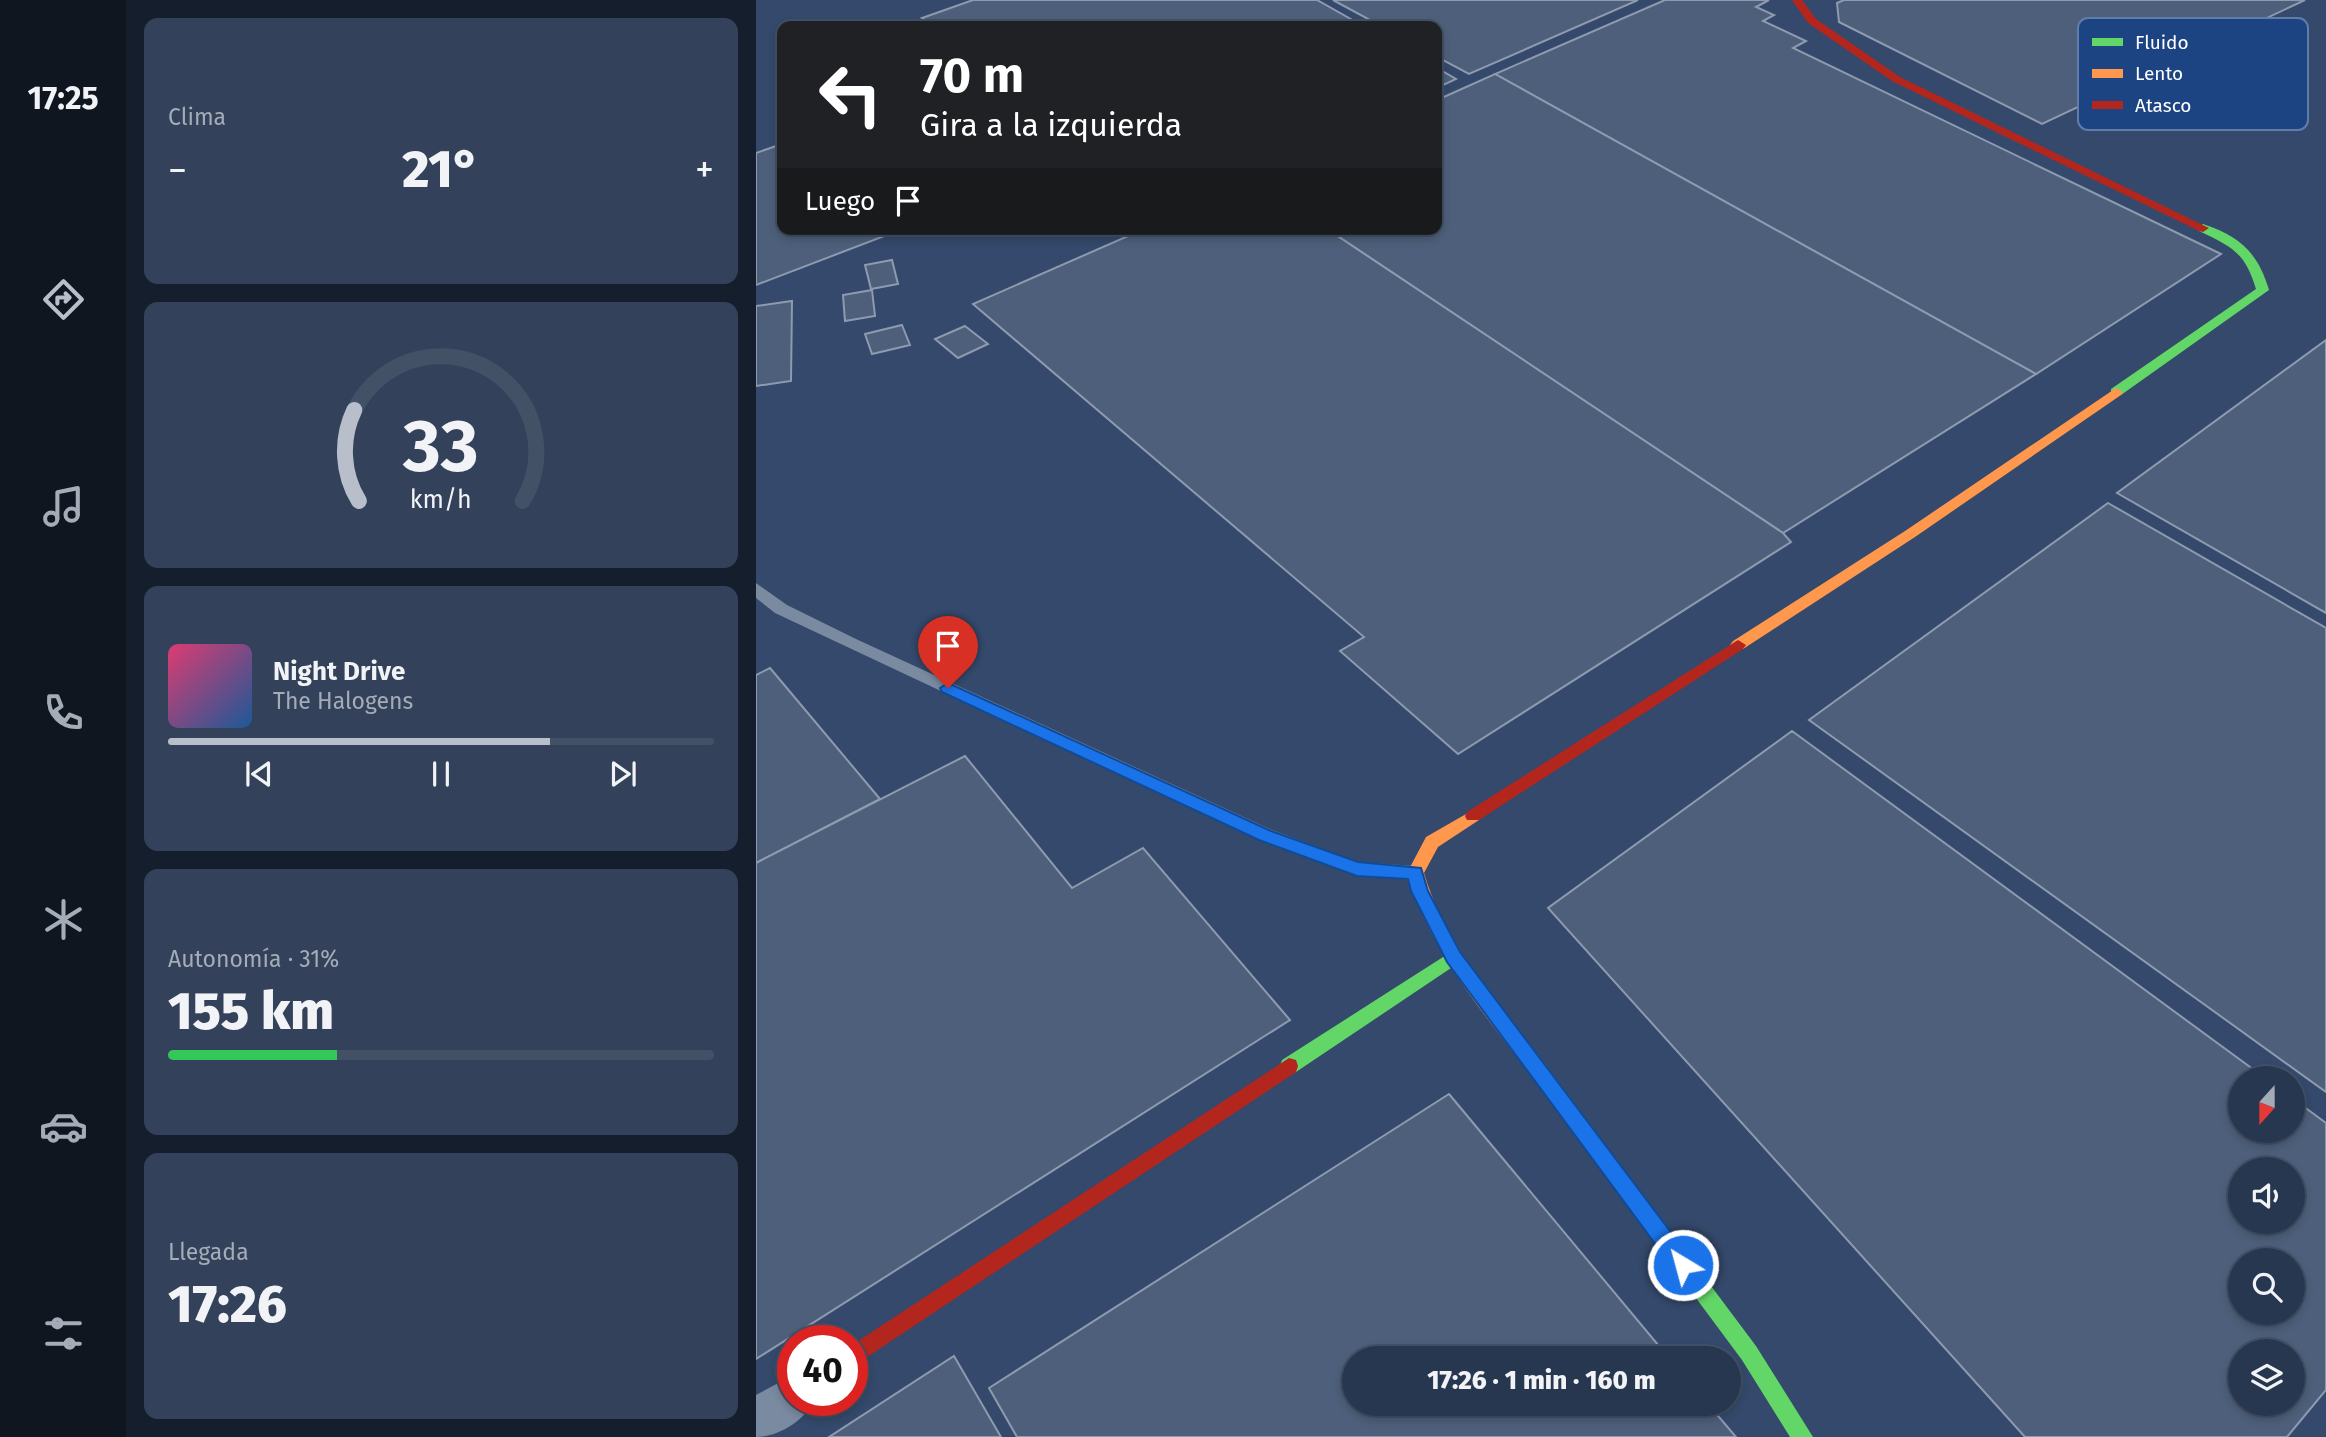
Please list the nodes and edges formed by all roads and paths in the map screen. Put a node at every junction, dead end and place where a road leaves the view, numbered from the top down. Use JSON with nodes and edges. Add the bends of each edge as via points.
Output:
{"nodes":[{"id":1,"x":1797,"y":0,"type":"edge"},
{"id":2,"x":756,"y":589,"type":"edge"},
{"id":3,"x":1415,"y":873,"type":"junction"},
{"id":4,"x":1454,"y":957,"type":"junction"},
{"id":5,"x":868,"y":1346,"type":"edge"},
{"id":6,"x":777,"y":1407,"type":"edge"},
{"id":7,"x":756,"y":1421,"type":"edge"},
{"id":8,"x":1802,"y":1437,"type":"edge"}],
"edges":[{"from":1,"to":3,"type":"street","via":[[1812,21],[1896,79],[2247,250],[2263,290],[1910,534],[1432,842]]},
{"from":2,"to":3,"type":"lane","via":[[781,609],[850,643],[1265,835],[1357,869]]},
{"from":3,"to":4,"type":"street","via":[[1419,891]]},
{"from":4,"to":5,"type":"street"},
{"from":4,"to":8,"type":"street","via":[[1749,1353]]},
{"from":6,"to":7,"type":"street"}]}
